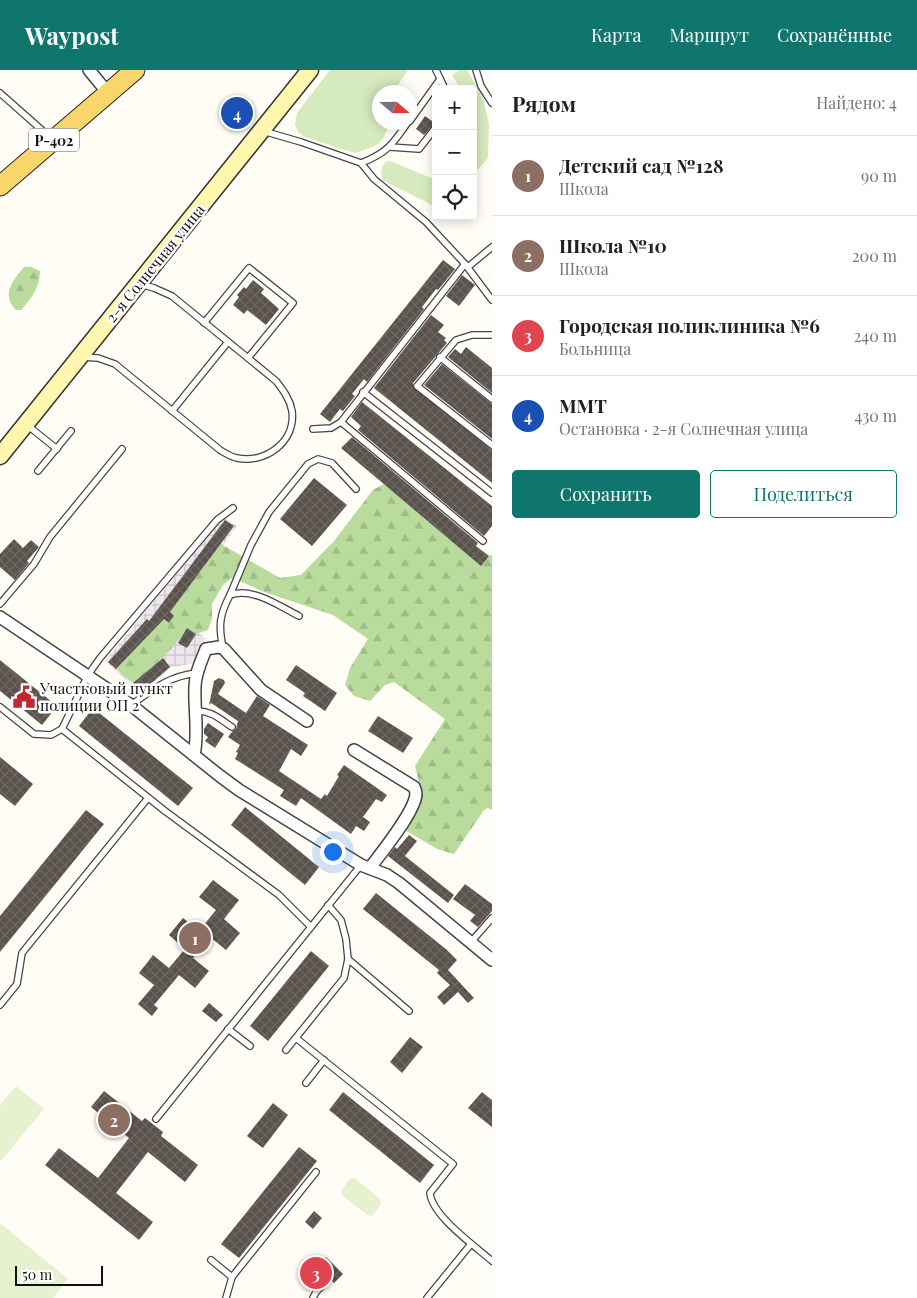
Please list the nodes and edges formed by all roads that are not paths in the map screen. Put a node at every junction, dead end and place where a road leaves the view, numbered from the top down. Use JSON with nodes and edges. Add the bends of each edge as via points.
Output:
{"nodes":[{"id":1,"x":88,"y":70,"type":"edge"},
{"id":2,"x":135,"y":70,"type":"edge"},
{"id":3,"x":310,"y":70,"type":"edge"},
{"id":4,"x":436,"y":70,"type":"edge"},
{"id":5,"x":476,"y":70,"type":"edge"},
{"id":6,"x":440,"y":80,"type":"junction"},
{"id":7,"x":443,"y":85,"type":"edge"},
{"id":8,"x":0,"y":93,"type":"edge"},
{"id":9,"x":108,"y":93,"type":"junction"},
{"id":10,"x":492,"y":104,"type":"edge"},
{"id":11,"x":417,"y":111,"type":"edge"},
{"id":12,"x":261,"y":130,"type":"junction"},
{"id":13,"x":403,"y":130,"type":"edge"},
{"id":14,"x":434,"y":130,"type":"edge"},
{"id":15,"x":53,"y":140,"type":"junction"},
{"id":16,"x":390,"y":147,"type":"junction"},
{"id":17,"x":361,"y":163,"type":"junction"},
{"id":18,"x":0,"y":186,"type":"edge"},
{"id":19,"x":492,"y":247,"type":"edge"},
{"id":20,"x":467,"y":266,"type":"junction"},
{"id":21,"x":138,"y":284,"type":"junction"},
{"id":22,"x":492,"y":300,"type":"edge"},
{"id":23,"x":204,"y":322,"type":"junction"},
{"id":24,"x":492,"y":335,"type":"edge"},
{"id":25,"x":228,"y":342,"type":"junction"},
{"id":26,"x":79,"y":356,"type":"junction"},
{"id":27,"x":440,"y":357,"type":"junction"},
{"id":28,"x":248,"y":358,"type":"junction"},
{"id":29,"x":363,"y":392,"type":"junction"},
{"id":30,"x":492,"y":399,"type":"edge"},
{"id":31,"x":172,"y":411,"type":"junction"},
{"id":32,"x":341,"y":422,"type":"junction"},
{"id":33,"x":26,"y":424,"type":"junction"},
{"id":34,"x":314,"y":429,"type":"dead end"},
{"id":35,"x":71,"y":431,"type":"dead end"},
{"id":36,"x":492,"y":445,"type":"edge"},
{"id":37,"x":57,"y":449,"type":"junction"},
{"id":38,"x":122,"y":449,"type":"dead end"},
{"id":39,"x":0,"y":456,"type":"edge"},
{"id":40,"x":38,"y":471,"type":"dead end"},
{"id":41,"x":356,"y":489,"type":"dead end"},
{"id":42,"x":492,"y":493,"type":"edge"},
{"id":43,"x":233,"y":508,"type":"dead end"},
{"id":44,"x":483,"y":541,"type":"dead end"},
{"id":45,"x":230,"y":595,"type":"junction"},
{"id":46,"x":0,"y":604,"type":"edge"},
{"id":47,"x":298,"y":616,"type":"dead end"},
{"id":48,"x":0,"y":618,"type":"edge"},
{"id":49,"x":221,"y":626,"type":"junction"},
{"id":50,"x":206,"y":649,"type":"junction"},
{"id":51,"x":224,"y":649,"type":"junction"},
{"id":52,"x":196,"y":673,"type":"junction"},
{"id":53,"x":88,"y":675,"type":"junction"},
{"id":54,"x":131,"y":705,"type":"junction"},
{"id":55,"x":0,"y":707,"type":"edge"},
{"id":56,"x":196,"y":711,"type":"junction"},
{"id":57,"x":307,"y":721,"type":"dead end"},
{"id":58,"x":232,"y":727,"type":"dead end"},
{"id":59,"x":62,"y":729,"type":"junction"},
{"id":60,"x":354,"y":750,"type":"dead end"},
{"id":61,"x":194,"y":756,"type":"junction"},
{"id":62,"x":148,"y":798,"type":"junction"},
{"id":63,"x":366,"y":866,"type":"junction"},
{"id":64,"x":328,"y":905,"type":"junction"},
{"id":65,"x":492,"y":918,"type":"edge"},
{"id":66,"x":311,"y":928,"type":"junction"},
{"id":67,"x":472,"y":942,"type":"junction"},
{"id":68,"x":348,"y":959,"type":"junction"},
{"id":69,"x":492,"y":960,"type":"edge"},
{"id":70,"x":0,"y":1005,"type":"edge"},
{"id":71,"x":409,"y":1011,"type":"dead end"},
{"id":72,"x":228,"y":1029,"type":"junction"},
{"id":73,"x":296,"y":1038,"type":"junction"},
{"id":74,"x":250,"y":1046,"type":"dead end"},
{"id":75,"x":286,"y":1050,"type":"dead end"},
{"id":76,"x":324,"y":1060,"type":"junction"},
{"id":77,"x":306,"y":1083,"type":"dead end"},
{"id":78,"x":156,"y":1119,"type":"dead end"},
{"id":79,"x":316,"y":1172,"type":"dead end"},
{"id":80,"x":471,"y":1244,"type":"junction"},
{"id":81,"x":211,"y":1260,"type":"dead end"},
{"id":82,"x":492,"y":1261,"type":"edge"},
{"id":83,"x":232,"y":1277,"type":"junction"},
{"id":84,"x":325,"y":1282,"type":"dead end"},
{"id":85,"x":226,"y":1298,"type":"edge"},
{"id":86,"x":314,"y":1298,"type":"edge"},
{"id":87,"x":427,"y":1298,"type":"edge"}],
"edges":[{"from":1,"to":9,"type":"street"},
{"from":2,"to":9,"type":"main road","number":"Р-402"},
{"from":3,"to":12,"type":"main road","name":"2-я Солнечная улица"},
{"from":4,"to":6,"type":"lane"},
{"from":5,"to":10,"type":"lane"},
{"from":6,"to":7,"type":"lane"},
{"from":6,"to":11,"type":"lane"},
{"from":8,"to":15,"type":"lane"},
{"from":9,"to":15,"type":"main road","number":"Р-402"},
{"from":12,"to":17,"type":"lane"},
{"from":12,"to":21,"type":"main road","name":"2-я Солнечная улица"},
{"from":13,"to":16,"type":"lane"},
{"from":14,"to":16,"type":"lane","via":[[419,149]]},
{"from":15,"to":18,"type":"main road","number":"Р-402"},
{"from":16,"to":17,"type":"lane"},
{"from":17,"to":20,"type":"lane","via":[[374,180],[426,222]]},
{"from":19,"to":20,"type":"lane"},
{"from":20,"to":22,"type":"lane"},
{"from":20,"to":29,"type":"lane"},
{"from":21,"to":23,"type":"lane","via":[[172,296]]},
{"from":21,"to":26,"type":"main road","name":"2-я Солнечная улица"},
{"from":23,"to":25,"type":"lane"},
{"from":23,"to":28,"type":"lane","via":[[249,268],[286,297],[293,303]]},
{"from":24,"to":27,"type":"lane","via":[[456,340]]},
{"from":25,"to":28,"type":"lane"},
{"from":25,"to":31,"type":"lane"},
{"from":26,"to":31,"type":"lane","via":[[115,364]]},
{"from":26,"to":33,"type":"main road","name":"2-я Солнечная улица"},
{"from":27,"to":30,"type":"lane"},
{"from":27,"to":36,"type":"lane","via":[[417,386]]},
{"from":28,"to":31,"type":"lane","via":[[287,394],[292,411],[291,428],[282,444],[269,454],[252,460],[235,458],[220,450]]},
{"from":29,"to":32,"type":"lane"},
{"from":29,"to":42,"type":"lane"},
{"from":32,"to":34,"type":"lane","via":[[331,428]]},
{"from":32,"to":44,"type":"lane"},
{"from":33,"to":37,"type":"lane"},
{"from":33,"to":39,"type":"main road","name":"2-я Солнечная улица"},
{"from":35,"to":37,"type":"lane"},
{"from":37,"to":40,"type":"lane"},
{"from":38,"to":46,"type":"lane"},
{"from":41,"to":45,"type":"lane","via":[[332,463],[318,460],[308,464],[269,512]]},
{"from":43,"to":53,"type":"lane","via":[[218,520]]},
{"from":45,"to":47,"type":"lane","via":[[239,592],[256,595]]},
{"from":45,"to":49,"type":"lane","via":[[221,612]]},
{"from":48,"to":53,"type":"street"},
{"from":49,"to":50,"type":"lane","via":[[214,642]]},
{"from":49,"to":51,"type":"lane"},
{"from":50,"to":51,"type":"street"},
{"from":50,"to":52,"type":"street"},
{"from":51,"to":57,"type":"street","via":[[261,690]]},
{"from":52,"to":54,"type":"lane","via":[[166,681]]},
{"from":52,"to":56,"type":"street"},
{"from":53,"to":54,"type":"street"},
{"from":53,"to":59,"type":"lane"},
{"from":54,"to":61,"type":"street"},
{"from":55,"to":59,"type":"lane","via":[[34,734],[51,735]]},
{"from":56,"to":58,"type":"lane","via":[[204,710]]},
{"from":56,"to":61,"type":"street","via":[[198,733]]},
{"from":59,"to":62,"type":"lane"},
{"from":60,"to":63,"type":"street","via":[[414,787],[416,795],[398,831]]},
{"from":61,"to":63,"type":"street","via":[[240,790]]},
{"from":62,"to":66,"type":"lane","via":[[278,895]]},
{"from":62,"to":70,"type":"lane","via":[[22,953],[17,984]]},
{"from":63,"to":64,"type":"lane"},
{"from":63,"to":67,"type":"street","via":[[399,883]]},
{"from":64,"to":66,"type":"lane"},
{"from":64,"to":68,"type":"lane","via":[[341,920]]},
{"from":65,"to":67,"type":"lane"},
{"from":66,"to":72,"type":"lane"},
{"from":67,"to":69,"type":"street"},
{"from":68,"to":71,"type":"lane"},
{"from":68,"to":73,"type":"lane","via":[[344,978]]},
{"from":72,"to":74,"type":"lane"},
{"from":72,"to":78,"type":"lane"},
{"from":73,"to":75,"type":"lane"},
{"from":73,"to":76,"type":"lane"},
{"from":76,"to":77,"type":"lane"},
{"from":76,"to":80,"type":"lane","via":[[453,1164],[430,1193],[430,1200]]},
{"from":79,"to":83,"type":"lane"},
{"from":80,"to":82,"type":"lane"},
{"from":80,"to":87,"type":"lane"},
{"from":81,"to":83,"type":"lane"},
{"from":83,"to":85,"type":"lane"},
{"from":84,"to":86,"type":"lane"}]}
